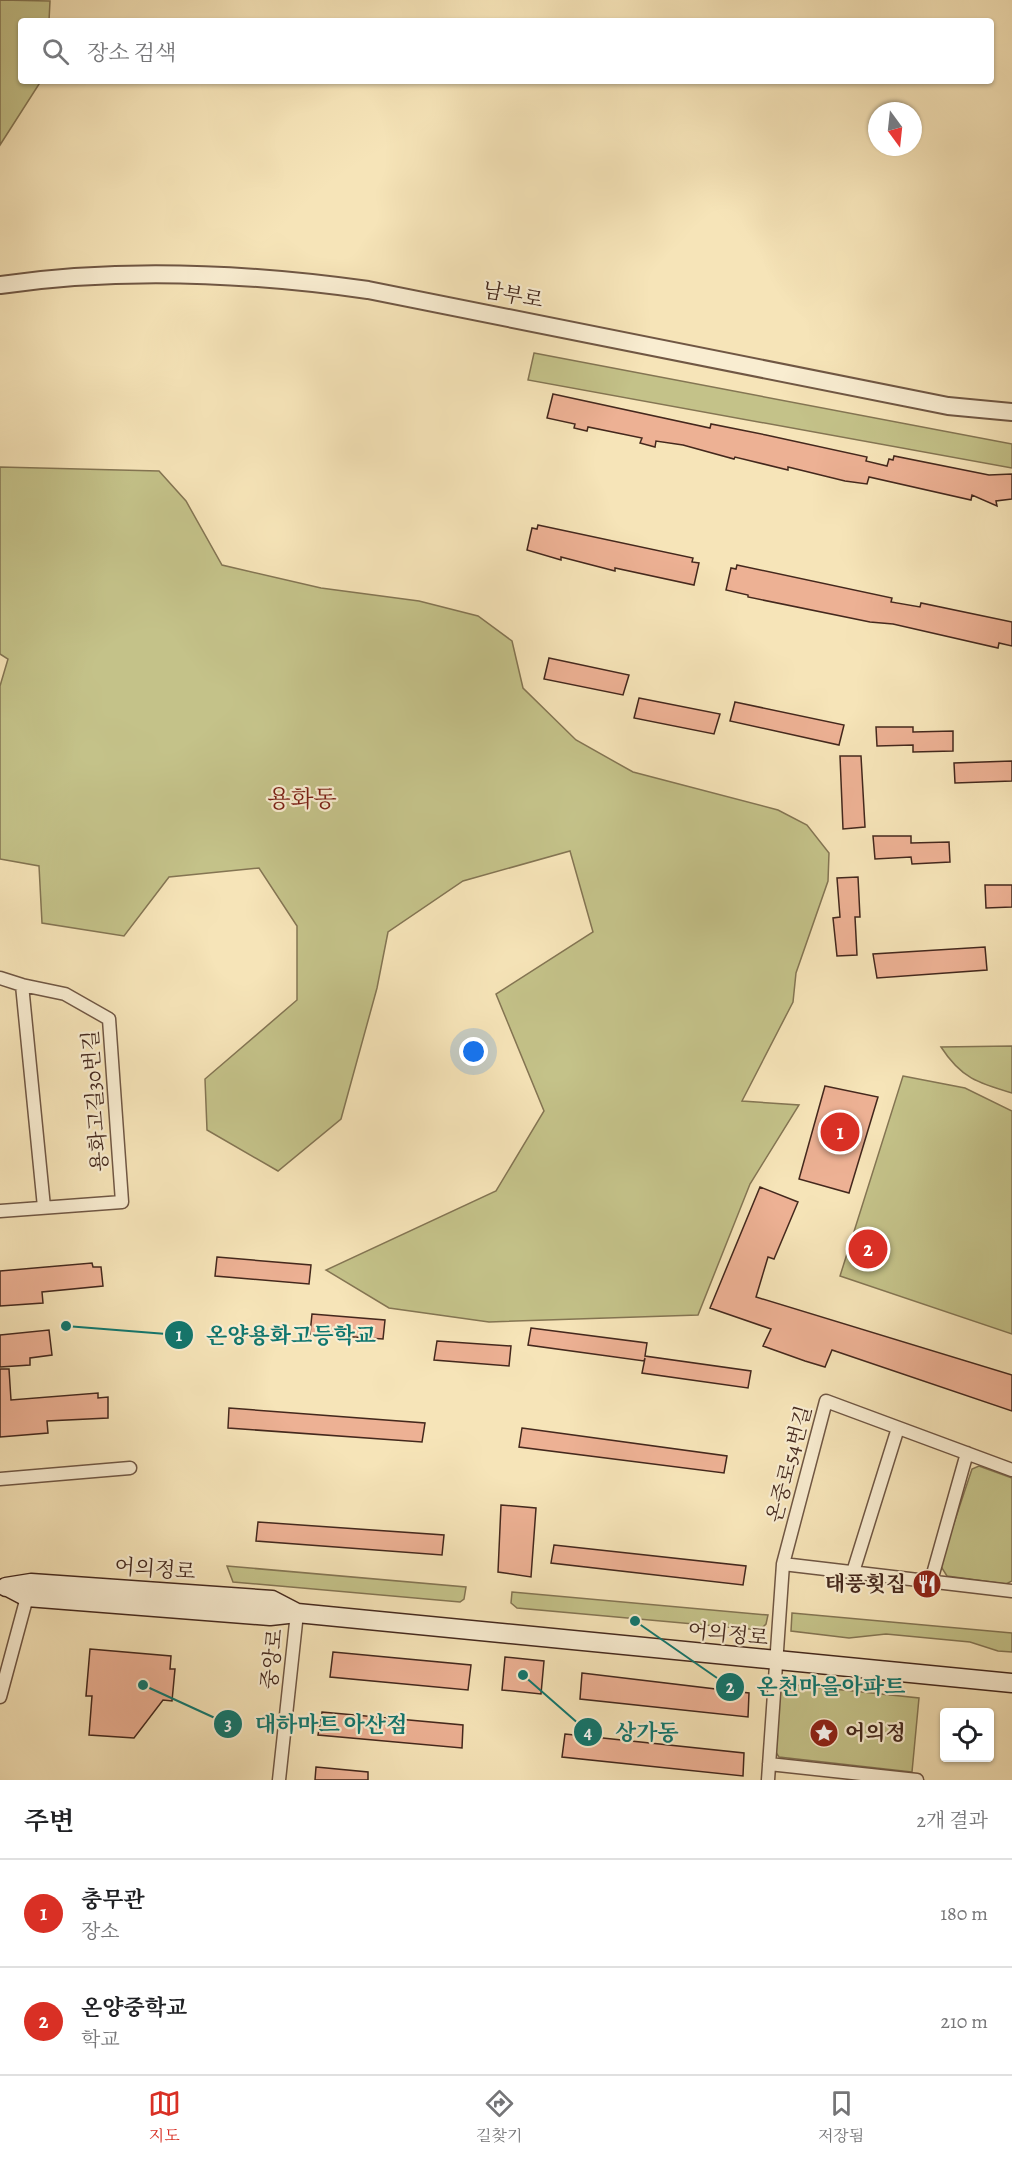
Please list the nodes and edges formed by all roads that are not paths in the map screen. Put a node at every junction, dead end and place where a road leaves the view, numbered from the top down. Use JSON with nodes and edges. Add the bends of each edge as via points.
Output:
{"nodes":[{"id":1,"x":0,"y":285,"type":"edge"},
{"id":2,"x":1012,"y":412,"type":"edge"},
{"id":3,"x":0,"y":978,"type":"edge"},
{"id":4,"x":22,"y":985,"type":"junction"},
{"id":5,"x":44,"y":1207,"type":"junction"},
{"id":6,"x":0,"y":1211,"type":"edge"},
{"id":7,"x":898,"y":1428,"type":"junction"},
{"id":8,"x":967,"y":1453,"type":"junction"},
{"id":9,"x":130,"y":1468,"type":"dead end"},
{"id":10,"x":1012,"y":1470,"type":"edge"},
{"id":11,"x":0,"y":1479,"type":"edge"},
{"id":12,"x":783,"y":1564,"type":"junction"},
{"id":13,"x":853,"y":1572,"type":"junction"},
{"id":14,"x":931,"y":1581,"type":"junction"},
{"id":15,"x":4,"y":1587,"type":"edge"},
{"id":16,"x":1012,"y":1591,"type":"edge"},
{"id":17,"x":27,"y":1597,"type":"junction"},
{"id":18,"x":297,"y":1613,"type":"junction"},
{"id":19,"x":776,"y":1661,"type":"junction"},
{"id":20,"x":1012,"y":1683,"type":"edge"},
{"id":21,"x":0,"y":1696,"type":"edge"},
{"id":22,"x":769,"y":1764,"type":"junction"},
{"id":23,"x":842,"y":1776,"type":"edge"},
{"id":24,"x":279,"y":1780,"type":"edge"},
{"id":25,"x":768,"y":1780,"type":"edge"},
{"id":26,"x":916,"y":1780,"type":"edge"}],
"edges":[{"from":1,"to":2,"type":"street","name":"남부로","via":[[174,274],[279,278],[378,291],[948,406]]},
{"from":3,"to":4,"type":"street","name":"용화고길30번길"},
{"from":4,"to":5,"type":"street"},
{"from":4,"to":5,"type":"street","name":"용화고길30번길","via":[[65,994],[109,1019],[122,1202]]},
{"from":5,"to":6,"type":"street"},
{"from":7,"to":8,"type":"street","name":"온중로54번길"},
{"from":7,"to":12,"type":"street","name":"온중로54번길","via":[[826,1401]]},
{"from":7,"to":13,"type":"street"},
{"from":8,"to":10,"type":"street","name":"온중로54번길"},
{"from":8,"to":14,"type":"street"},
{"from":9,"to":11,"type":"street"},
{"from":12,"to":13,"type":"street"},
{"from":12,"to":19,"type":"street","name":"온중로54번길"},
{"from":13,"to":14,"type":"street"},
{"from":14,"to":16,"type":"street"},
{"from":15,"to":17,"type":"main road","name":"어의정로"},
{"from":15,"to":18,"type":"main road","name":"어의정로","via":[[31,1583],[272,1600]]},
{"from":17,"to":18,"type":"main road","name":"어의정로","via":[[270,1616]]},
{"from":17,"to":21,"type":"street"},
{"from":18,"to":19,"type":"main road","name":"어의정로"},
{"from":18,"to":24,"type":"street","name":"중앙로"},
{"from":19,"to":20,"type":"main road","name":"어의정로"},
{"from":19,"to":22,"type":"street","name":"온중로54번길"},
{"from":22,"to":23,"type":"street"},
{"from":22,"to":25,"type":"street","name":"온중로54번길"},
{"from":23,"to":26,"type":"street"}]}
